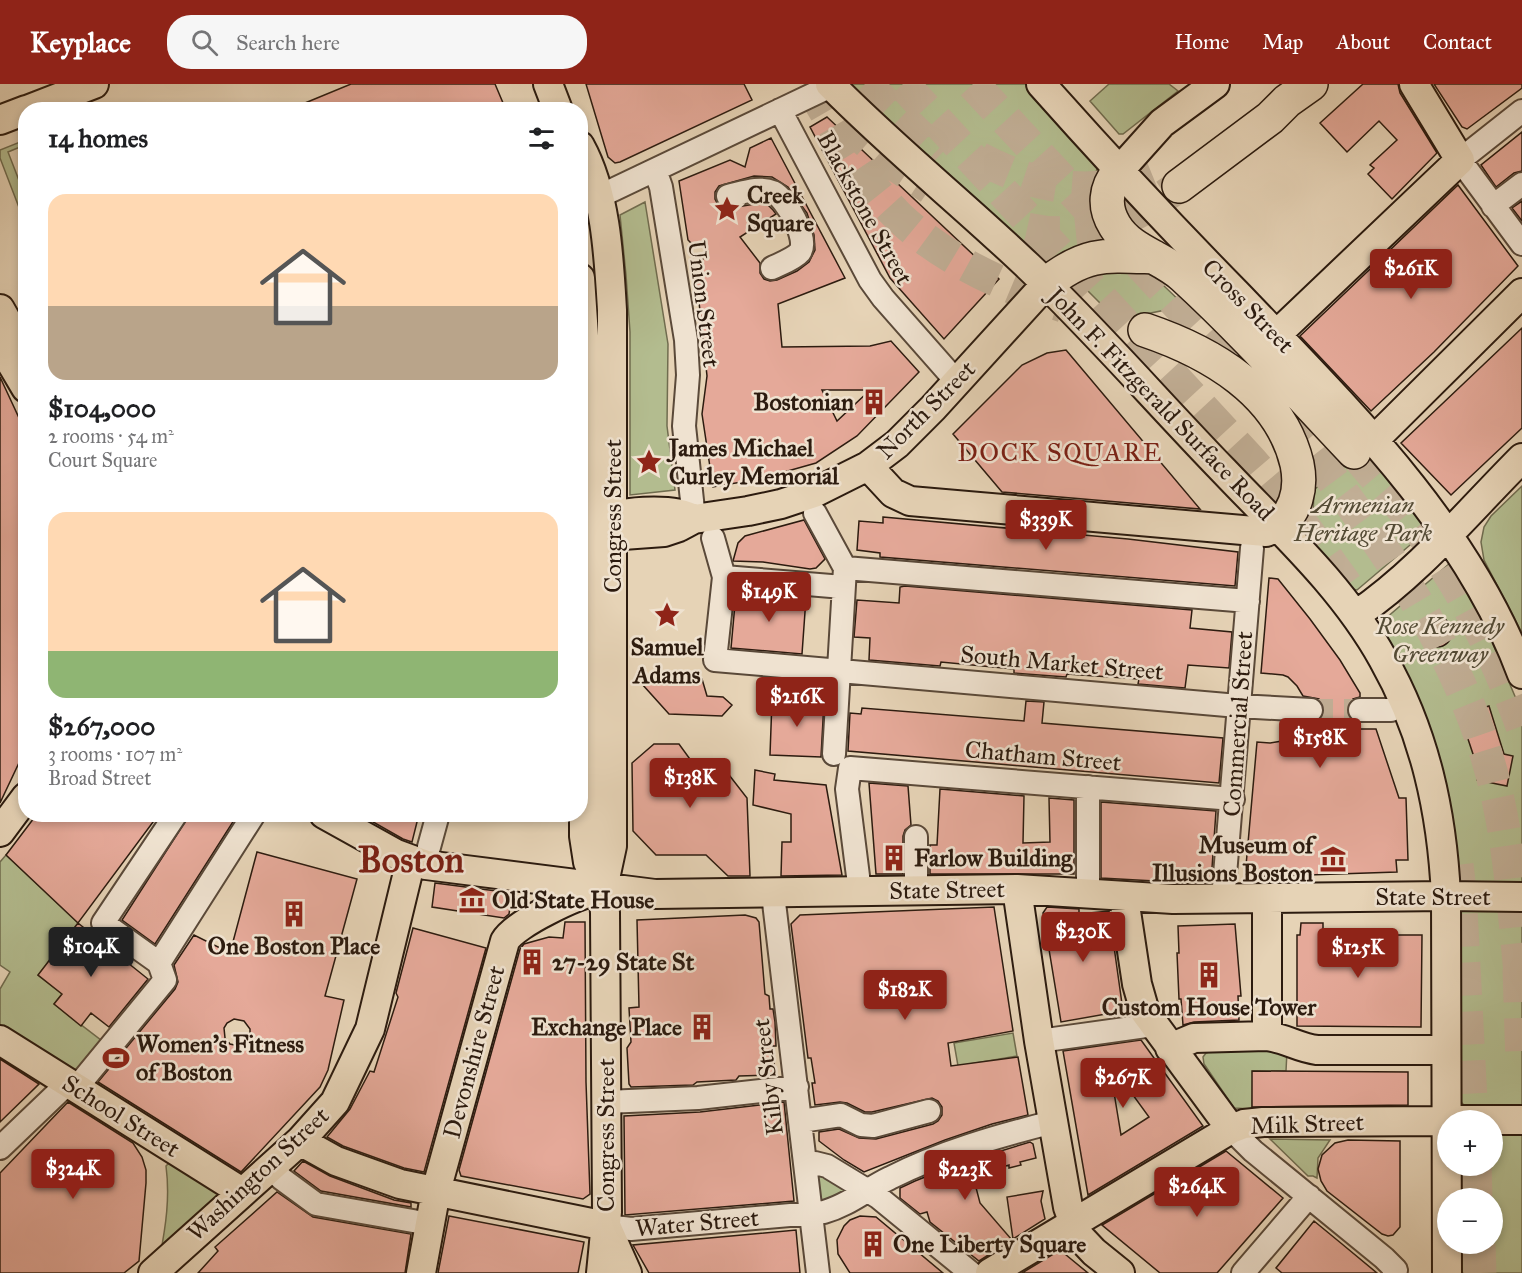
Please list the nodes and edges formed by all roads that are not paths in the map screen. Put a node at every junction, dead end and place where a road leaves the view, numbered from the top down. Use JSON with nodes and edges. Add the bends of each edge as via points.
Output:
{"nodes":[{"id":1,"x":94,"y":84,"type":"edge"},
{"id":2,"x":548,"y":84,"type":"edge"},
{"id":3,"x":832,"y":84,"type":"edge"},
{"id":4,"x":1041,"y":84,"type":"edge"},
{"id":5,"x":1215,"y":84,"type":"edge"},
{"id":6,"x":1414,"y":84,"type":"edge"},
{"id":7,"x":1299,"y":92,"type":"edge"},
{"id":8,"x":47,"y":102,"type":"edge"},
{"id":9,"x":555,"y":102,"type":"edge"},
{"id":10,"x":780,"y":110,"type":"junction"},
{"id":11,"x":1522,"y":111,"type":"edge"},
{"id":12,"x":18,"y":113,"type":"edge"},
{"id":13,"x":0,"y":120,"type":"edge"},
{"id":14,"x":1460,"y":160,"type":"junction"},
{"id":15,"x":588,"y":162,"type":"edge"},
{"id":16,"x":656,"y":170,"type":"junction"},
{"id":17,"x":1119,"y":171,"type":"junction"},
{"id":18,"x":1173,"y":177,"type":"tunnel mouth"},
{"id":19,"x":1522,"y":183,"type":"edge"},
{"id":20,"x":728,"y":196,"type":"dead end"},
{"id":21,"x":598,"y":197,"type":"junction"},
{"id":22,"x":1494,"y":206,"type":"junction"},
{"id":23,"x":1522,"y":244,"type":"edge"},
{"id":24,"x":1154,"y":257,"type":"junction"},
{"id":25,"x":772,"y":268,"type":"dead end"},
{"id":26,"x":1046,"y":284,"type":"junction"},
{"id":27,"x":1522,"y":293,"type":"edge"},
{"id":28,"x":0,"y":309,"type":"edge"},
{"id":29,"x":1079,"y":318,"type":"junction"},
{"id":30,"x":1009,"y":324,"type":"junction"},
{"id":31,"x":1145,"y":330,"type":"dead end"},
{"id":32,"x":1276,"y":335,"type":"junction"},
{"id":33,"x":18,"y":341,"type":"edge"},
{"id":34,"x":0,"y":344,"type":"edge"},
{"id":35,"x":18,"y":374,"type":"edge"},
{"id":36,"x":957,"y":382,"type":"junction"},
{"id":37,"x":1363,"y":447,"type":"junction"},
{"id":38,"x":1522,"y":458,"type":"edge"},
{"id":39,"x":868,"y":466,"type":"junction"},
{"id":40,"x":815,"y":513,"type":"dead end"},
{"id":41,"x":612,"y":527,"type":"junction"},
{"id":42,"x":1278,"y":527,"type":"junction"},
{"id":43,"x":703,"y":528,"type":"junction"},
{"id":44,"x":588,"y":531,"type":"edge"},
{"id":45,"x":1449,"y":534,"type":"junction"},
{"id":46,"x":1252,"y":548,"type":"dead end"},
{"id":47,"x":724,"y":577,"type":"junction"},
{"id":48,"x":844,"y":578,"type":"junction"},
{"id":49,"x":1248,"y":600,"type":"junction"},
{"id":50,"x":1356,"y":615,"type":"junction"},
{"id":51,"x":838,"y":670,"type":"junction"},
{"id":52,"x":1522,"y":674,"type":"edge"},
{"id":53,"x":1238,"y":706,"type":"junction"},
{"id":54,"x":1311,"y":710,"type":"tunnel mouth"},
{"id":55,"x":1360,"y":710,"type":"tunnel mouth"},
{"id":56,"x":1391,"y":710,"type":"dead end"},
{"id":57,"x":842,"y":761,"type":"junction"},
{"id":58,"x":1089,"y":787,"type":"junction"},
{"id":59,"x":1233,"y":799,"type":"junction"},
{"id":60,"x":18,"y":808,"type":"edge"},
{"id":61,"x":171,"y":822,"type":"edge"},
{"id":62,"x":249,"y":822,"type":"edge"},
{"id":63,"x":343,"y":822,"type":"edge"},
{"id":64,"x":434,"y":822,"type":"edge"},
{"id":65,"x":584,"y":822,"type":"edge"},
{"id":66,"x":0,"y":832,"type":"edge"},
{"id":67,"x":916,"y":837,"type":"dead end"},
{"id":68,"x":420,"y":854,"type":"junction"},
{"id":69,"x":603,"y":888,"type":"junction"},
{"id":70,"x":1017,"y":890,"type":"junction"},
{"id":71,"x":916,"y":891,"type":"junction"},
{"id":72,"x":860,"y":892,"type":"junction"},
{"id":73,"x":773,"y":894,"type":"junction"},
{"id":74,"x":1088,"y":894,"type":"junction"},
{"id":75,"x":1446,"y":896,"type":"junction"},
{"id":76,"x":1522,"y":897,"type":"edge"},
{"id":77,"x":1124,"y":898,"type":"junction"},
{"id":78,"x":1223,"y":899,"type":"junction"},
{"id":79,"x":1267,"y":899,"type":"junction"},
{"id":80,"x":159,"y":963,"type":"junction"},
{"id":81,"x":1153,"y":1025,"type":"junction"},
{"id":82,"x":1268,"y":1036,"type":"junction"},
{"id":83,"x":1039,"y":1041,"type":"junction"},
{"id":84,"x":2,"y":1044,"type":"edge"},
{"id":85,"x":1170,"y":1048,"type":"junction"},
{"id":86,"x":1446,"y":1050,"type":"junction"},
{"id":87,"x":75,"y":1082,"type":"junction"},
{"id":88,"x":797,"y":1087,"type":"junction"},
{"id":89,"x":606,"y":1102,"type":"junction"},
{"id":90,"x":1449,"y":1110,"type":"edge"},
{"id":91,"x":929,"y":1111,"type":"dead end"},
{"id":92,"x":1503,"y":1120,"type":"edge"},
{"id":93,"x":1522,"y":1120,"type":"edge"},
{"id":94,"x":801,"y":1121,"type":"junction"},
{"id":95,"x":1437,"y":1121,"type":"edge"},
{"id":96,"x":1053,"y":1122,"type":"junction"},
{"id":97,"x":1231,"y":1129,"type":"junction"},
{"id":98,"x":300,"y":1141,"type":"junction"},
{"id":99,"x":0,"y":1148,"type":"edge"},
{"id":100,"x":806,"y":1165,"type":"junction"},
{"id":101,"x":270,"y":1167,"type":"junction"},
{"id":102,"x":1448,"y":1176,"type":"edge"},
{"id":103,"x":436,"y":1191,"type":"junction"},
{"id":104,"x":868,"y":1191,"type":"junction"},
{"id":105,"x":242,"y":1192,"type":"junction"},
{"id":106,"x":1309,"y":1197,"type":"junction"},
{"id":107,"x":812,"y":1213,"type":"junction"},
{"id":108,"x":430,"y":1224,"type":"junction"},
{"id":109,"x":1073,"y":1224,"type":"junction"},
{"id":110,"x":606,"y":1226,"type":"junction"},
{"id":111,"x":821,"y":1267,"type":"edge"},
{"id":112,"x":1254,"y":1269,"type":"edge"},
{"id":113,"x":1395,"y":1271,"type":"edge"},
{"id":114,"x":153,"y":1273,"type":"edge"},
{"id":115,"x":421,"y":1273,"type":"edge"},
{"id":116,"x":601,"y":1273,"type":"edge"},
{"id":117,"x":627,"y":1273,"type":"edge"},
{"id":118,"x":971,"y":1273,"type":"edge"},
{"id":119,"x":990,"y":1273,"type":"edge"},
{"id":120,"x":1120,"y":1273,"type":"edge"},
{"id":121,"x":1447,"y":1273,"type":"edge"}],
"edges":[{"from":1,"to":8,"type":"main road"},
{"from":2,"to":9,"type":"main road"},
{"from":3,"to":10,"type":"street"},
{"from":3,"to":26,"type":"main road","name":"John F. Fitzgerald Surface Road"},
{"from":4,"to":17,"type":"main road","name":"Cross Street"},
{"from":5,"to":17,"type":"main road","via":[[1162,123]]},
{"from":6,"to":14,"type":"main road"},
{"from":7,"to":18,"type":"highway","via":[[1270,118]]},
{"from":10,"to":16,"type":"street"},
{"from":10,"to":36,"type":"street","name":"Blackstone Street","via":[[870,280]]},
{"from":11,"to":14,"type":"street"},
{"from":12,"to":13,"type":"main road"},
{"from":14,"to":22,"type":"street"},
{"from":14,"to":32,"type":"main road"},
{"from":15,"to":21,"type":"main road","name":"Congress Street"},
{"from":16,"to":21,"type":"street"},
{"from":16,"to":43,"type":"street","name":"Union Street","via":[[686,340],[688,375],[683,420]]},
{"from":17,"to":24,"type":"highway","via":[[1108,189],[1110,216],[1123,236]]},
{"from":17,"to":32,"type":"main road","name":"Cross Street"},
{"from":19,"to":22,"type":"street"},
{"from":20,"to":25,"type":"street","via":[[755,189],[783,199],[803,246],[799,253]]},
{"from":21,"to":41,"type":"main road","name":"Congress Street","via":[[612,310]]},
{"from":22,"to":23,"type":"street"},
{"from":24,"to":26,"type":"highway","via":[[1090,258]]},
{"from":24,"to":37,"type":"highway","via":[[1174,268],[1207,298]]},
{"from":26,"to":29,"type":"main road","name":"John F. Fitzgerald Surface Road"},
{"from":26,"to":30,"type":"main road","name":"North Street"},
{"from":27,"to":37,"type":"main road"},
{"from":28,"to":33,"type":"main road"},
{"from":29,"to":30,"type":"main road","via":[[1041,314]]},
{"from":29,"to":42,"type":"main road","name":"John F. Fitzgerald Surface Road"},
{"from":30,"to":36,"type":"main road","name":"North Street"},
{"from":31,"to":42,"type":"highway","via":[[1188,346],[1222,366],[1251,388],[1276,416],[1292,447],[1299,478],[1294,505]]},
{"from":32,"to":37,"type":"main road","name":"Cross Street"},
{"from":34,"to":35,"type":"main road"},
{"from":36,"to":39,"type":"main road","name":"North Street","via":[[897,444]]},
{"from":37,"to":45,"type":"main road","name":"Cross Street"},
{"from":38,"to":45,"type":"main road"},
{"from":39,"to":42,"type":"main road","via":[[893,494],[910,501],[1266,532]]},
{"from":39,"to":43,"type":"main road","name":"North Street","via":[[814,493]]},
{"from":40,"to":48,"type":"street"},
{"from":41,"to":43,"type":"main road","name":"North Street","via":[[665,511],[680,513]]},
{"from":41,"to":44,"type":"main road","name":"North Street","via":[[598,522]]},
{"from":41,"to":69,"type":"main road","name":"Congress Street","via":[[612,846]]},
{"from":42,"to":50,"type":"main road","name":"John F. Fitzgerald Surface Road"},
{"from":43,"to":47,"type":"street","name":"Union Street"},
{"from":45,"to":50,"type":"main road","via":[[1408,574]]},
{"from":45,"to":52,"type":"main road","name":"Cross Street","via":[[1492,606]]},
{"from":46,"to":49,"type":"street","name":"Commercial Street"},
{"from":47,"to":48,"type":"street"},
{"from":47,"to":51,"type":"street","name":"South Market Street","via":[[715,660]]},
{"from":48,"to":49,"type":"street"},
{"from":48,"to":51,"type":"street"},
{"from":49,"to":53,"type":"street","name":"Commercial Street"},
{"from":50,"to":75,"type":"main road","name":"John F. Fitzgerald Surface Road","via":[[1390,670],[1418,735],[1438,808]]},
{"from":51,"to":53,"type":"street","name":"South Market Street"},
{"from":51,"to":57,"type":"street"},
{"from":53,"to":54,"type":"street","name":"South Market Street"},
{"from":53,"to":59,"type":"street","name":"Commercial Street"},
{"from":55,"to":56,"type":"street"},
{"from":57,"to":58,"type":"street","name":"Chatham Street"},
{"from":57,"to":72,"type":"street"},
{"from":58,"to":59,"type":"street","name":"Chatham Street"},
{"from":58,"to":74,"type":"street"},
{"from":59,"to":78,"type":"street","name":"Commercial Street"},
{"from":60,"to":66,"type":"main road"},
{"from":61,"to":80,"type":"street","via":[[103,923]]},
{"from":62,"to":80,"type":"street"},
{"from":63,"to":68,"type":"main road","name":"State Street"},
{"from":64,"to":68,"type":"street"},
{"from":65,"to":69,"type":"main road","name":"Congress Street","via":[[588,862]]},
{"from":67,"to":71,"type":"street"},
{"from":68,"to":69,"type":"main road","name":"State Street","via":[[433,866]]},
{"from":68,"to":98,"type":"main road","name":"Washington Street","via":[[370,1029],[335,1102]]},
{"from":69,"to":73,"type":"main road","name":"State Street","via":[[655,894]]},
{"from":69,"to":89,"type":"main road","name":"Congress Street"},
{"from":69,"to":103,"type":"main road","name":"Devonshire Street","via":[[573,898],[506,938]]},
{"from":70,"to":71,"type":"main road","name":"State Street"},
{"from":70,"to":74,"type":"main road","name":"State Street"},
{"from":70,"to":83,"type":"main road"},
{"from":71,"to":72,"type":"main road","name":"State Street"},
{"from":72,"to":73,"type":"main road","name":"State Street"},
{"from":73,"to":88,"type":"street","name":"Kilby Street"},
{"from":74,"to":77,"type":"main road","name":"State Street"},
{"from":75,"to":76,"type":"main road","name":"State Street"},
{"from":75,"to":79,"type":"main road","name":"State Street"},
{"from":75,"to":86,"type":"main road","name":"John F. Fitzgerald Surface Road"},
{"from":77,"to":78,"type":"main road","name":"State Street"},
{"from":77,"to":81,"type":"main road","via":[[1137,984]]},
{"from":78,"to":79,"type":"main road","name":"State Street"},
{"from":79,"to":82,"type":"main road"},
{"from":80,"to":87,"type":"street","via":[[165,980]]},
{"from":81,"to":83,"type":"street"},
{"from":81,"to":85,"type":"main road"},
{"from":82,"to":85,"type":"main road","via":[[1194,1038]]},
{"from":82,"to":86,"type":"main road","via":[[1317,1050]]},
{"from":83,"to":96,"type":"main road"},
{"from":84,"to":87,"type":"main road","name":"School Street"},
{"from":85,"to":97,"type":"main road"},
{"from":86,"to":90,"type":"main road","name":"John F. Fitzgerald Surface Road"},
{"from":87,"to":99,"type":"street"},
{"from":87,"to":105,"type":"main road","name":"School Street"},
{"from":88,"to":89,"type":"street","via":[[698,1098]]},
{"from":88,"to":94,"type":"street","name":"Kilby Street"},
{"from":89,"to":110,"type":"main road","name":"Congress Street"},
{"from":91,"to":94,"type":"street","via":[[873,1126],[841,1115]]},
{"from":92,"to":93,"type":"main road","name":"Milk Street"},
{"from":94,"to":100,"type":"street","name":"Kilby Street"},
{"from":95,"to":97,"type":"main road","name":"Milk Street","via":[[1263,1122]]},
{"from":96,"to":104,"type":"street","name":"Water Street","via":[[982,1141],[912,1168]]},
{"from":96,"to":109,"type":"main road"},
{"from":97,"to":106,"type":"street"},
{"from":97,"to":109,"type":"main road","name":"Milk Street"},
{"from":98,"to":101,"type":"main road","name":"Washington Street"},
{"from":98,"to":103,"type":"main road","name":"Water Street","via":[[336,1161],[400,1184]]},
{"from":100,"to":104,"type":"street","via":[[827,1166]]},
{"from":100,"to":107,"type":"street","name":"Kilby Street"},
{"from":101,"to":105,"type":"main road","name":"Washington Street"},
{"from":101,"to":108,"type":"street","via":[[316,1204]]},
{"from":102,"to":121,"type":"main road","name":"John F. Fitzgerald Surface Road"},
{"from":103,"to":108,"type":"main road","name":"Devonshire Street"},
{"from":103,"to":110,"type":"main road","name":"Water Street"},
{"from":104,"to":107,"type":"street","name":"Water Street","via":[[833,1209]]},
{"from":104,"to":118,"type":"street"},
{"from":105,"to":114,"type":"main road","name":"Washington Street"},
{"from":106,"to":112,"type":"street"},
{"from":106,"to":113,"type":"street"},
{"from":107,"to":110,"type":"street","name":"Water Street","via":[[631,1229]]},
{"from":107,"to":111,"type":"street","name":"Kilby Street"},
{"from":108,"to":115,"type":"main road","name":"Devonshire Street"},
{"from":109,"to":119,"type":"main road","name":"Milk Street"},
{"from":109,"to":120,"type":"main road","via":[[1085,1244]]},
{"from":110,"to":116,"type":"main road","name":"Congress Street"},
{"from":110,"to":117,"type":"main road"}]}
